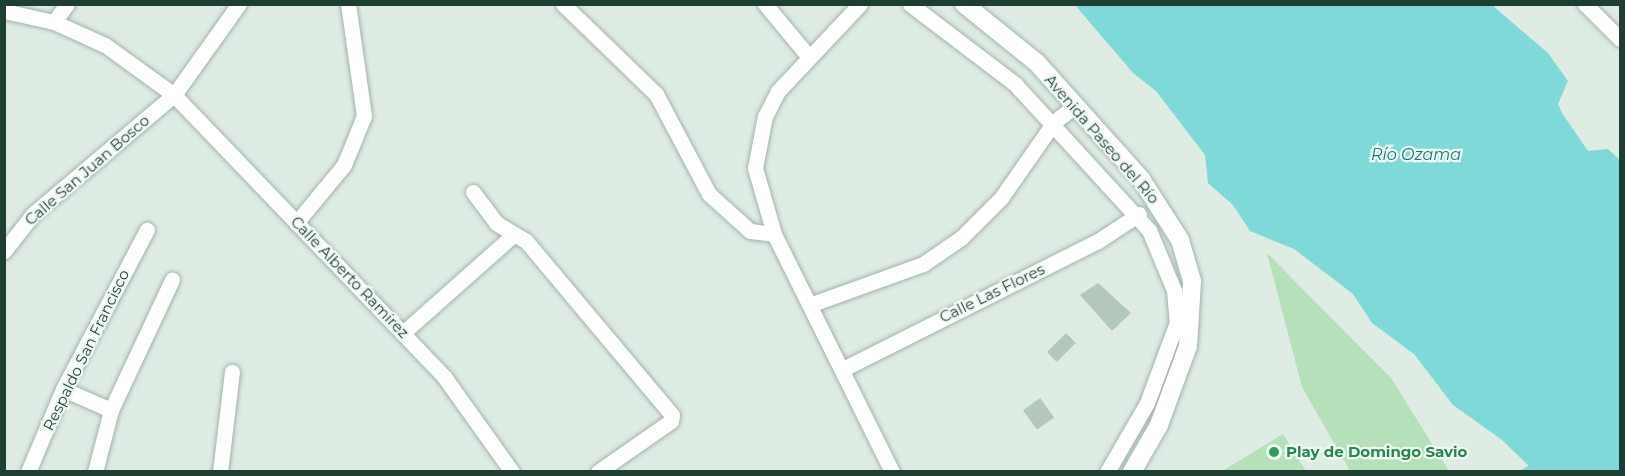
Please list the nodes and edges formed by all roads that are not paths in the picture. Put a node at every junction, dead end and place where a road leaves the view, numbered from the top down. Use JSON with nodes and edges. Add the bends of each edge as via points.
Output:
{"nodes":[{"id":1,"x":67,"y":4,"type":"edge"},
{"id":2,"x":238,"y":4,"type":"edge"},
{"id":3,"x":348,"y":4,"type":"edge"},
{"id":4,"x":563,"y":4,"type":"edge"},
{"id":5,"x":765,"y":4,"type":"edge"},
{"id":6,"x":860,"y":4,"type":"edge"},
{"id":7,"x":910,"y":4,"type":"edge"},
{"id":8,"x":964,"y":4,"type":"edge"},
{"id":9,"x":1585,"y":4,"type":"edge"},
{"id":10,"x":4,"y":10,"type":"edge"},
{"id":11,"x":54,"y":22,"type":"junction"},
{"id":12,"x":1620,"y":39,"type":"edge"},
{"id":13,"x":809,"y":57,"type":"junction"},
{"id":14,"x":174,"y":95,"type":"junction"},
{"id":15,"x":1073,"y":107,"type":"junction"},
{"id":16,"x":1054,"y":122,"type":"junction"},
{"id":17,"x":473,"y":192,"type":"dead end"},
{"id":18,"x":1138,"y":214,"type":"junction"},
{"id":19,"x":296,"y":223,"type":"junction"},
{"id":20,"x":147,"y":230,"type":"dead end"},
{"id":21,"x":774,"y":234,"type":"junction"},
{"id":22,"x":512,"y":236,"type":"junction"},
{"id":23,"x":4,"y":251,"type":"edge"},
{"id":24,"x":172,"y":280,"type":"dead end"},
{"id":25,"x":812,"y":304,"type":"junction"},
{"id":26,"x":404,"y":332,"type":"junction"},
{"id":27,"x":843,"y":369,"type":"junction"},
{"id":28,"x":232,"y":372,"type":"dead end"},
{"id":29,"x":63,"y":389,"type":"junction"},
{"id":30,"x":111,"y":410,"type":"junction"},
{"id":31,"x":28,"y":471,"type":"edge"},
{"id":32,"x":95,"y":471,"type":"edge"},
{"id":33,"x":220,"y":471,"type":"edge"},
{"id":34,"x":512,"y":471,"type":"edge"},
{"id":35,"x":598,"y":471,"type":"edge"},
{"id":36,"x":892,"y":471,"type":"edge"},
{"id":37,"x":1107,"y":471,"type":"edge"},
{"id":38,"x":1132,"y":471,"type":"edge"}],
"edges":[{"from":1,"to":11,"type":"street"},
{"from":2,"to":14,"type":"street","name":"Calle San Juan Bosco"},
{"from":3,"to":19,"type":"street","via":[[364,116],[344,165]]},
{"from":4,"to":21,"type":"street","via":[[656,94],[709,194],[750,231]]},
{"from":5,"to":13,"type":"street"},
{"from":6,"to":13,"type":"street"},
{"from":7,"to":16,"type":"street","name":"Avenida Paseo del Río","via":[[980,52]]},
{"from":8,"to":15,"type":"street","name":"Avenida Paseo del Río","via":[[1037,63]]},
{"from":9,"to":12,"type":"street"},
{"from":10,"to":11,"type":"street","name":"Calle Alberto Ramírez"},
{"from":11,"to":14,"type":"street","name":"Calle Alberto Ramírez","via":[[105,45]]},
{"from":13,"to":21,"type":"street","via":[[778,91],[756,152],[757,187]]},
{"from":14,"to":19,"type":"street","name":"Calle Alberto Ramírez"},
{"from":14,"to":23,"type":"street","name":"Calle San Juan Bosco","via":[[33,214]]},
{"from":15,"to":16,"type":"street"},
{"from":15,"to":38,"type":"street","name":"Avenida Paseo del Río","via":[[1160,202],[1180,240],[1192,281],[1188,346],[1159,425]]},
{"from":16,"to":18,"type":"street","name":"Avenida Paseo del Río"},
{"from":16,"to":25,"type":"street","via":[[1001,198],[961,238],[923,264]]},
{"from":17,"to":22,"type":"street"},
{"from":18,"to":27,"type":"street","name":"Calle Las Flores","via":[[1098,241]]},
{"from":18,"to":37,"type":"street","name":"Avenida Paseo del Río","via":[[1174,290],[1177,322],[1147,403]]},
{"from":19,"to":26,"type":"street","name":"Calle Alberto Ramírez"},
{"from":20,"to":29,"type":"street","name":"Respaldo San Francisco"},
{"from":21,"to":25,"type":"street"},
{"from":22,"to":26,"type":"street"},
{"from":22,"to":35,"type":"street","via":[[526,241],[672,415],[671,421]]},
{"from":24,"to":30,"type":"street"},
{"from":25,"to":27,"type":"street"},
{"from":26,"to":34,"type":"street","name":"Calle Alberto Ramírez","via":[[446,378]]},
{"from":27,"to":36,"type":"street"},
{"from":28,"to":33,"type":"street"},
{"from":29,"to":30,"type":"street"},
{"from":29,"to":31,"type":"street","name":"Respaldo San Francisco"},
{"from":30,"to":32,"type":"street"}]}
